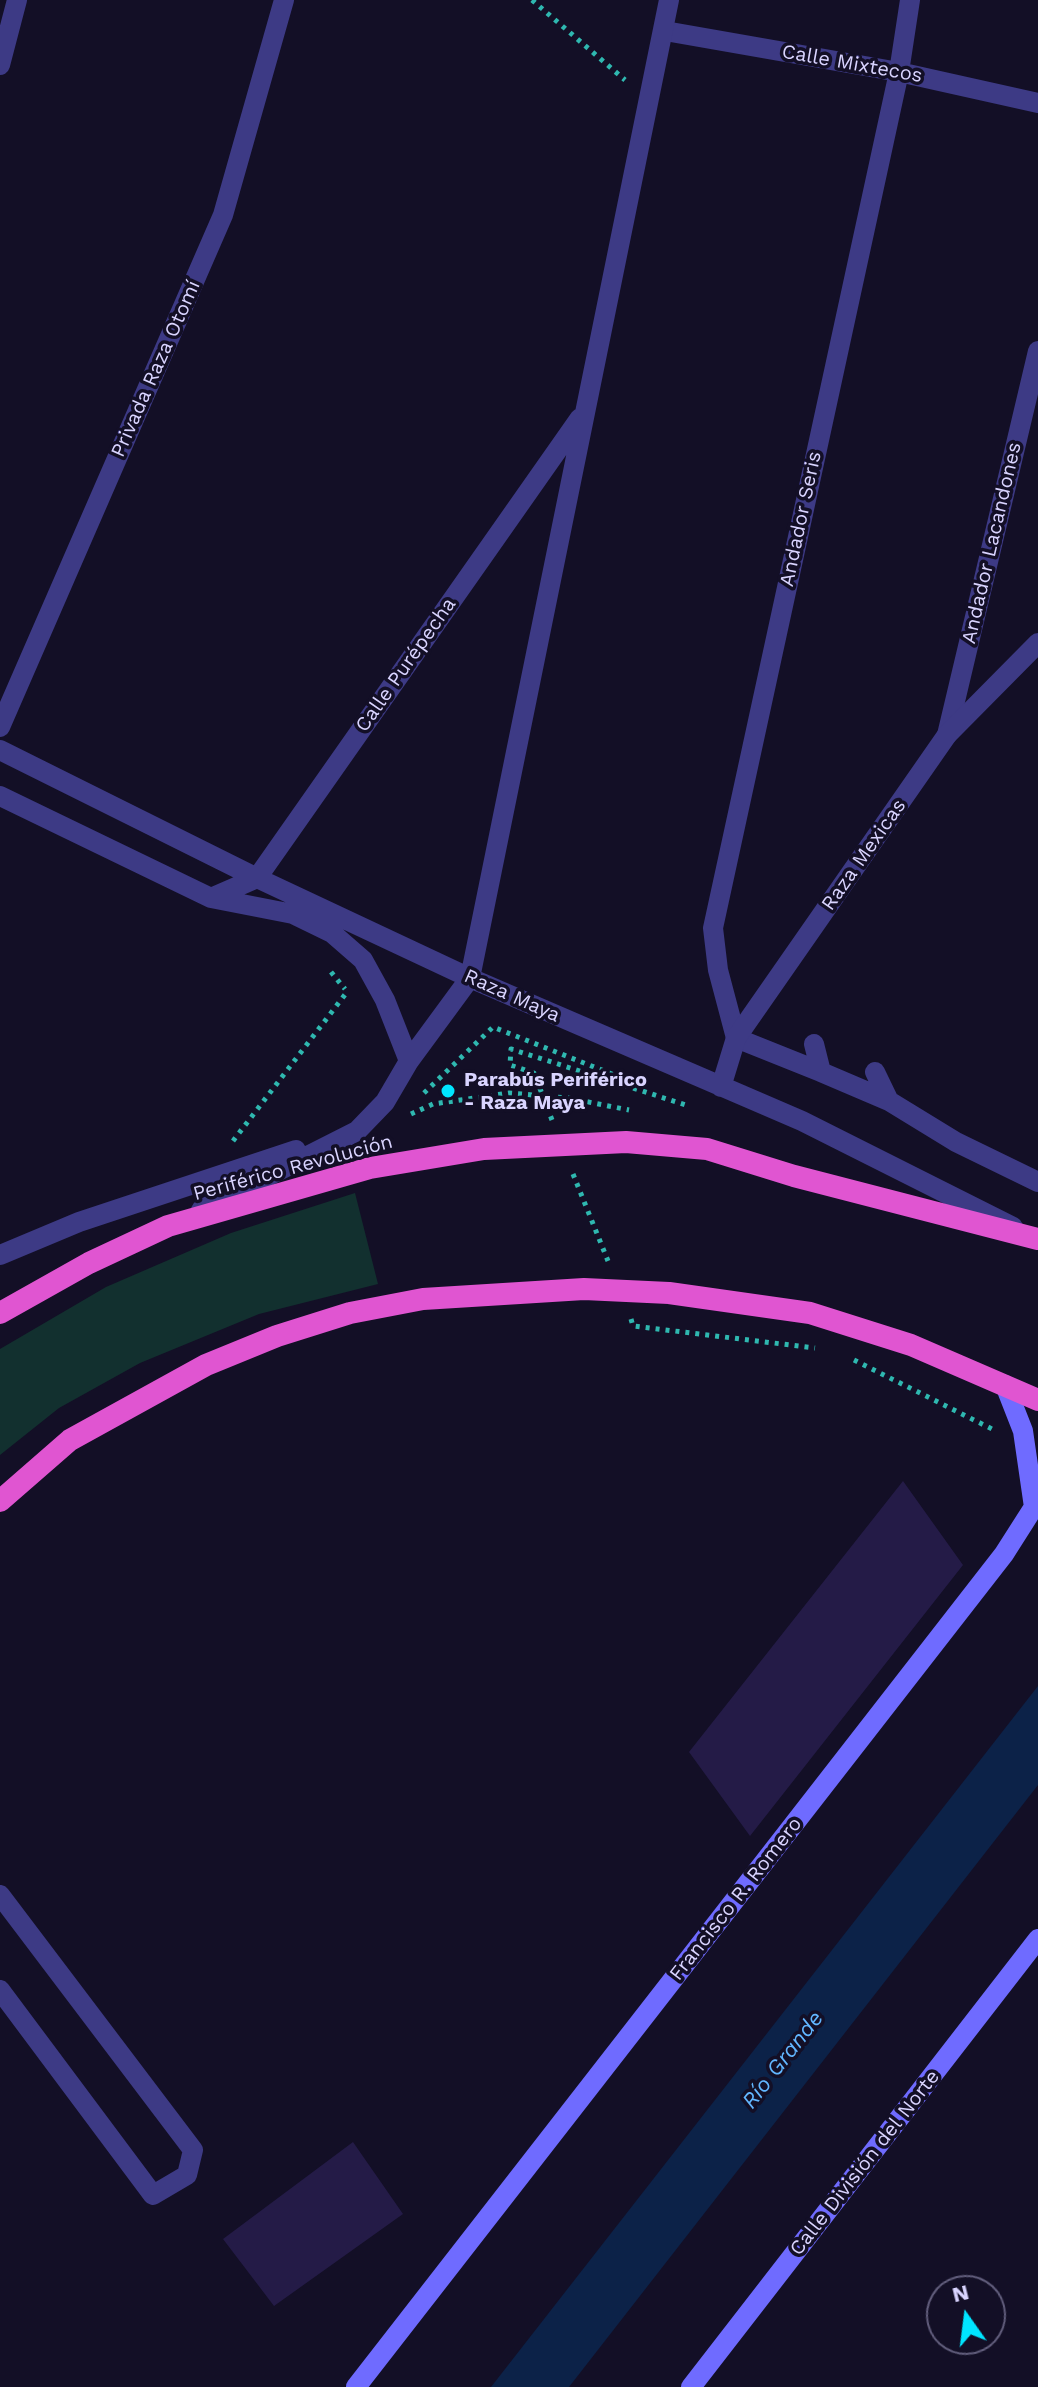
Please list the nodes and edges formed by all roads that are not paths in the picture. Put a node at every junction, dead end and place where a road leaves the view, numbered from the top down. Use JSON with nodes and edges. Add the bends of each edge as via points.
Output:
{"nodes":[{"id":1,"x":17,"y":0,"type":"edge"},
{"id":2,"x":284,"y":0,"type":"edge"},
{"id":3,"x":669,"y":0,"type":"edge"},
{"id":4,"x":910,"y":0,"type":"edge"},
{"id":5,"x":665,"y":31,"type":"junction"},
{"id":6,"x":0,"y":65,"type":"edge"},
{"id":7,"x":899,"y":72,"type":"junction"},
{"id":8,"x":1038,"y":103,"type":"edge"},
{"id":9,"x":1038,"y":351,"type":"edge"},
{"id":10,"x":584,"y":412,"type":"junction"},
{"id":11,"x":1038,"y":643,"type":"edge"},
{"id":12,"x":0,"y":727,"type":"edge"},
{"id":13,"x":947,"y":735,"type":"junction"},
{"id":14,"x":0,"y":750,"type":"edge"},
{"id":15,"x":0,"y":796,"type":"edge"},
{"id":16,"x":257,"y":878,"type":"junction"},
{"id":17,"x":211,"y":898,"type":"junction"},
{"id":18,"x":470,"y":978,"type":"junction"},
{"id":19,"x":736,"y":1038,"type":"junction"},
{"id":20,"x":814,"y":1044,"type":"dead end"},
{"id":21,"x":409,"y":1061,"type":"junction"},
{"id":22,"x":821,"y":1072,"type":"junction"},
{"id":23,"x":875,"y":1072,"type":"dead end"},
{"id":24,"x":721,"y":1087,"type":"junction"},
{"id":25,"x":889,"y":1101,"type":"junction"},
{"id":26,"x":357,"y":1131,"type":"junction"},
{"id":27,"x":1038,"y":1182,"type":"edge"},
{"id":28,"x":168,"y":1226,"type":"junction"},
{"id":29,"x":1032,"y":1237,"type":"edge"},
{"id":30,"x":0,"y":1255,"type":"edge"},
{"id":31,"x":0,"y":1313,"type":"edge"},
{"id":32,"x":1005,"y":1385,"type":"junction"},
{"id":33,"x":1038,"y":1400,"type":"edge"},
{"id":34,"x":0,"y":1501,"type":"edge"},
{"id":35,"x":0,"y":1895,"type":"edge"},
{"id":36,"x":1038,"y":1939,"type":"edge"},
{"id":37,"x":0,"y":1990,"type":"edge"},
{"id":38,"x":356,"y":2387,"type":"edge"},
{"id":39,"x":691,"y":2387,"type":"edge"}],
"edges":[{"from":1,"to":6,"type":"street"},
{"from":2,"to":12,"type":"street","name":"Privada Raza Otomí","via":[[223,215]]},
{"from":3,"to":5,"type":"street","name":"Calle Purépecha"},
{"from":4,"to":7,"type":"street","name":"Andador Seris"},
{"from":5,"to":7,"type":"street","name":"Calle Mixtecos"},
{"from":5,"to":10,"type":"street","name":"Calle Purépecha"},
{"from":7,"to":8,"type":"street","name":"Calle Mixtecos"},
{"from":7,"to":19,"type":"street","name":"Andador Seris","via":[[713,928]]},
{"from":9,"to":13,"type":"street","name":"Andador Lacandones"},
{"from":10,"to":16,"type":"street","name":"Calle Purépecha"},
{"from":10,"to":18,"type":"street","name":"Calle Purépecha"},
{"from":11,"to":13,"type":"street","name":"Raza Mexicas"},
{"from":13,"to":19,"type":"street","name":"Raza Mexicas"},
{"from":14,"to":16,"type":"street","name":"Raza Maya"},
{"from":15,"to":17,"type":"street"},
{"from":16,"to":17,"type":"street"},
{"from":16,"to":18,"type":"street","name":"Raza Maya"},
{"from":17,"to":21,"type":"street","via":[[293,914],[332,933],[363,960]]},
{"from":18,"to":21,"type":"street"},
{"from":18,"to":24,"type":"street","name":"Raza Maya"},
{"from":19,"to":22,"type":"street"},
{"from":19,"to":24,"type":"street","name":"Raza Mexicas"},
{"from":20,"to":22,"type":"street"},
{"from":21,"to":26,"type":"street","via":[[385,1102]]},
{"from":22,"to":25,"type":"street"},
{"from":23,"to":25,"type":"street"},
{"from":24,"to":29,"type":"street","name":"Raza Maya","via":[[885,1160]]},
{"from":25,"to":27,"type":"street","via":[[956,1142]]},
{"from":26,"to":28,"type":"street"},
{"from":26,"to":30,"type":"street","via":[[79,1222]]},
{"from":28,"to":29,"type":"highway","name":"Periférico Revolución","via":[[370,1168],[484,1149],[626,1142],[707,1149]]},
{"from":28,"to":31,"type":"highway","name":"Periférico Revolución"},
{"from":32,"to":33,"type":"highway"},
{"from":32,"to":34,"type":"highway","via":[[911,1345],[810,1313],[669,1293],[584,1289],[423,1299],[336,1318],[206,1365],[70,1440]]},
{"from":32,"to":38,"type":"main road","name":"Francisco R. Romero","via":[[1026,1447],[1034,1507],[1004,1554]]},
{"from":35,"to":37,"type":"street","via":[[193,2150],[187,2175],[153,2195]]},
{"from":36,"to":39,"type":"main road","name":"Calle División del Norte"}]}
